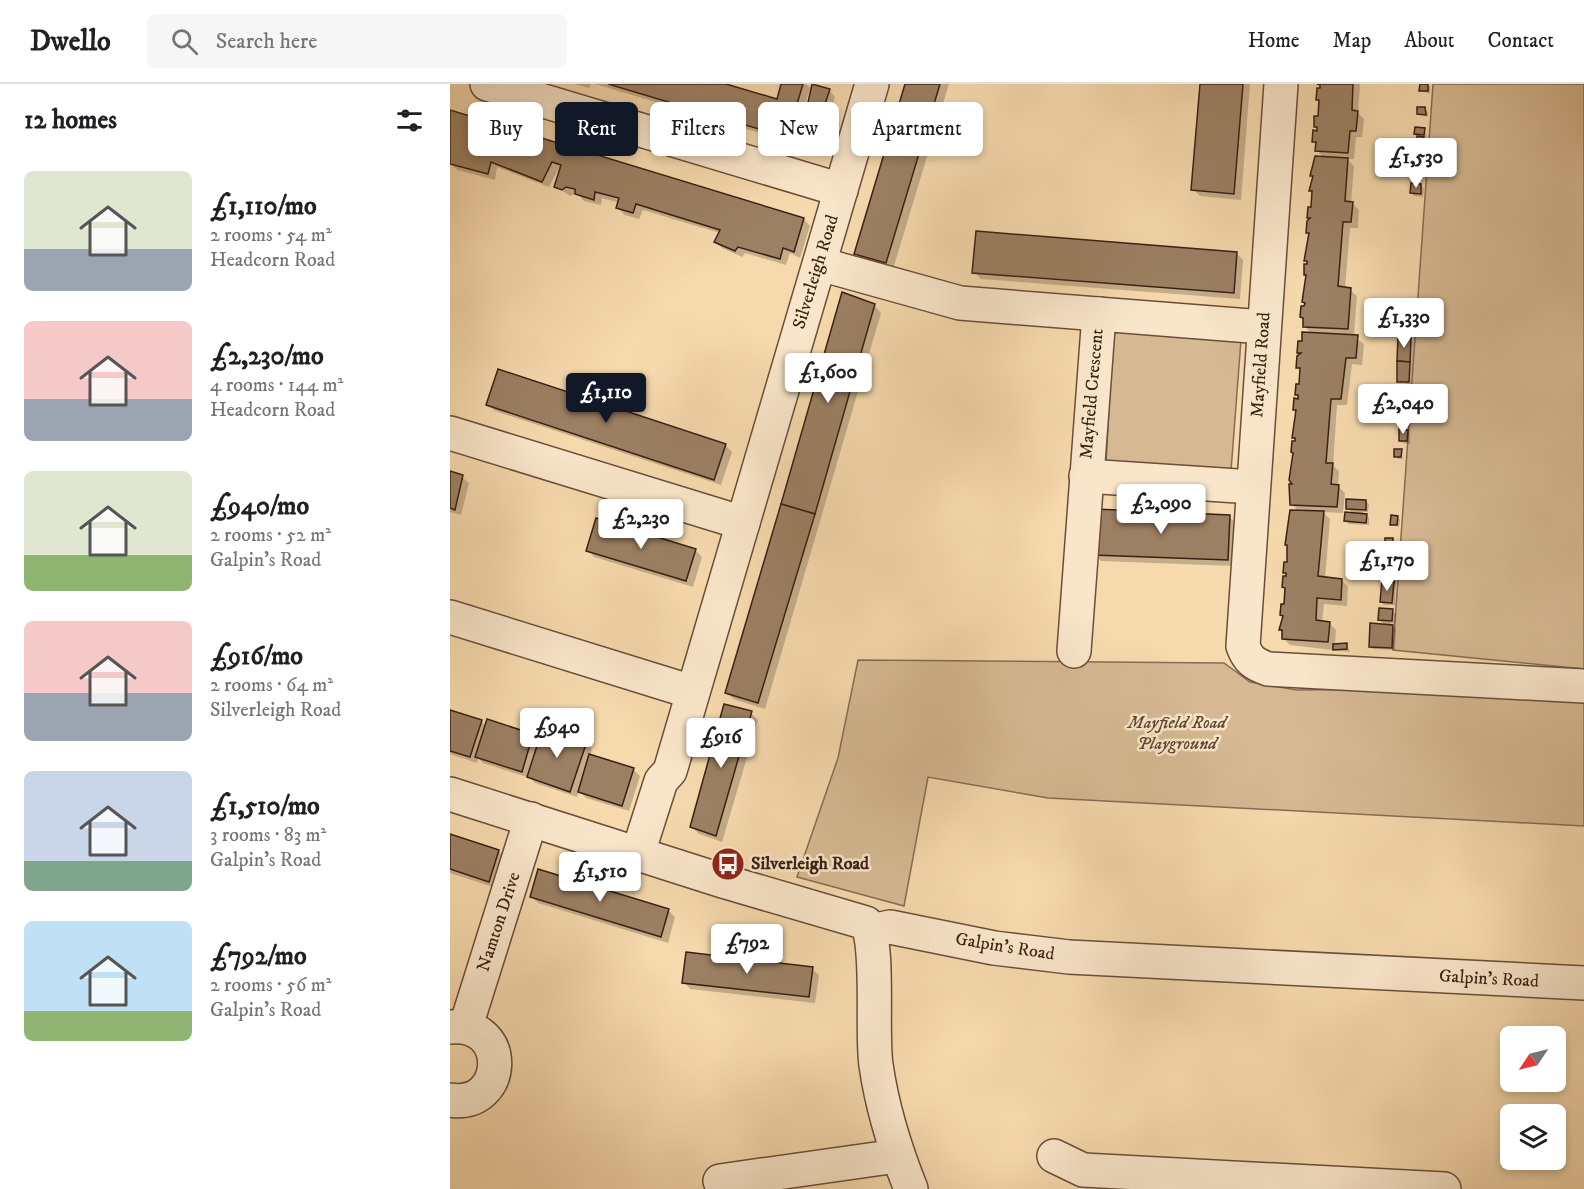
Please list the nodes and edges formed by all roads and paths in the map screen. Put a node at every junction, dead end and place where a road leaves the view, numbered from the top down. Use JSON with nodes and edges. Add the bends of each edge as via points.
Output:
{"nodes":[{"id":1,"x":487,"y":84,"type":"edge"},
{"id":2,"x":872,"y":84,"type":"edge"},
{"id":3,"x":1281,"y":84,"type":"edge"},
{"id":4,"x":840,"y":190,"type":"junction"},
{"id":5,"x":832,"y":267,"type":"junction"},
{"id":6,"x":1099,"y":314,"type":"junction"},
{"id":7,"x":1263,"y":327,"type":"junction"},
{"id":8,"x":450,"y":434,"type":"edge"},
{"id":9,"x":1086,"y":476,"type":"junction"},
{"id":10,"x":1253,"y":487,"type":"junction"},
{"id":11,"x":743,"y":523,"type":"junction"},
{"id":12,"x":450,"y":617,"type":"edge"},
{"id":13,"x":1074,"y":651,"type":"dead end"},
{"id":14,"x":1584,"y":686,"type":"edge"},
{"id":15,"x":692,"y":692,"type":"junction"},
{"id":16,"x":450,"y":794,"type":"edge"},
{"id":17,"x":531,"y":819,"type":"junction"},
{"id":18,"x":646,"y":856,"type":"junction"},
{"id":19,"x":871,"y":931,"type":"junction"},
{"id":20,"x":1584,"y":983,"type":"edge"},
{"id":21,"x":458,"y":1026,"type":"edge"},
{"id":22,"x":450,"y":1100,"type":"edge"},
{"id":23,"x":897,"y":1156,"type":"junction"},
{"id":24,"x":1073,"y":1172,"type":"edge"},
{"id":25,"x":720,"y":1181,"type":"dead end"},
{"id":26,"x":911,"y":1189,"type":"edge"},
{"id":27,"x":1444,"y":1189,"type":"edge"}],
"edges":[{"from":1,"to":4,"type":"street"},
{"from":2,"to":4,"type":"street","name":"Silverleigh Road"},
{"from":3,"to":7,"type":"street","name":"Mayfield Road"},
{"from":4,"to":5,"type":"street","name":"Silverleigh Road"},
{"from":5,"to":6,"type":"street","name":"Mayfield Crescent","via":[[960,303]]},
{"from":5,"to":11,"type":"street","name":"Silverleigh Road"},
{"from":6,"to":7,"type":"street"},
{"from":6,"to":9,"type":"street","name":"Mayfield Crescent"},
{"from":7,"to":10,"type":"street","name":"Mayfield Road"},
{"from":8,"to":11,"type":"street"},
{"from":9,"to":10,"type":"street"},
{"from":9,"to":13,"type":"street","name":"Mayfield Crescent"},
{"from":10,"to":14,"type":"street","name":"Mayfield Road","via":[[1243,646],[1251,663],[1268,669]]},
{"from":11,"to":15,"type":"street","name":"Silverleigh Road"},
{"from":12,"to":15,"type":"street"},
{"from":15,"to":18,"type":"street","name":"Silverleigh Road","via":[[670,771],[661,780]]},
{"from":16,"to":17,"type":"street"},
{"from":17,"to":18,"type":"street"},
{"from":17,"to":21,"type":"street","name":"Namton Drive"},
{"from":18,"to":19,"type":"street","via":[[858,918]]},
{"from":19,"to":20,"type":"street","name":"Galpin's Road","via":[[890,927],[994,948],[1069,957]]},
{"from":19,"to":23,"type":"street","via":[[876,1065]]},
{"from":21,"to":22,"type":"street","name":"Namton Drive","via":[[485,1037],[492,1047],[495,1072],[482,1093],[471,1099]]},
{"from":23,"to":25,"type":"street"},
{"from":23,"to":26,"type":"street"},
{"from":24,"to":27,"type":"street"}]}
